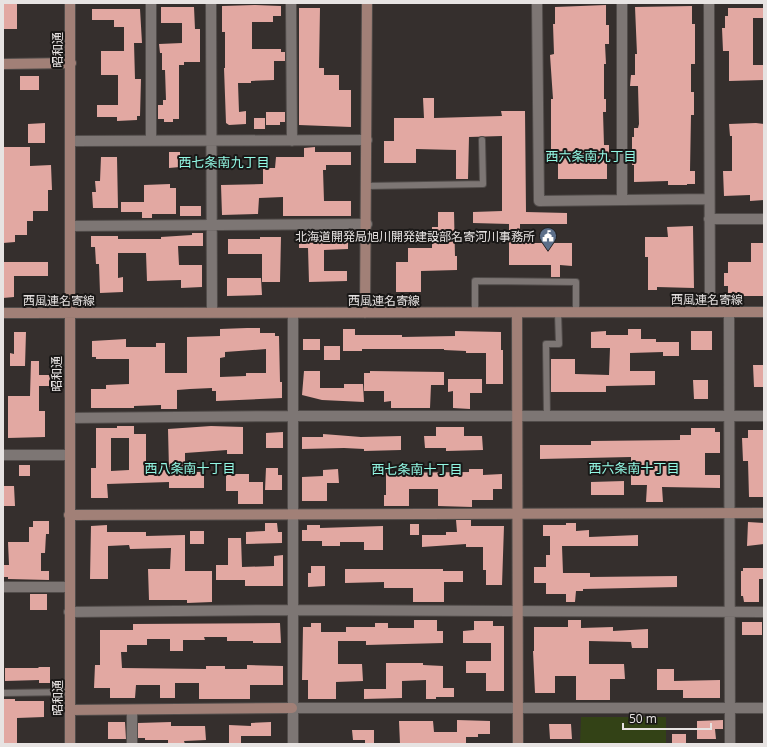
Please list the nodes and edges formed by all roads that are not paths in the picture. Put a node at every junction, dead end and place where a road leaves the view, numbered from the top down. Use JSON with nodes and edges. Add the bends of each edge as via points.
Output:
{"nodes":[{"id":1,"x":70,"y":3,"type":"edge"},
{"id":2,"x":151,"y":3,"type":"edge"},
{"id":3,"x":211,"y":3,"type":"edge"},
{"id":4,"x":291,"y":3,"type":"edge"},
{"id":5,"x":367,"y":3,"type":"edge"},
{"id":6,"x":537,"y":3,"type":"edge"},
{"id":7,"x":622,"y":3,"type":"edge"},
{"id":8,"x":709,"y":3,"type":"edge"},
{"id":9,"x":70,"y":63,"type":"junction"},
{"id":10,"x":3,"y":64,"type":"edge"},
{"id":11,"x":151,"y":140,"type":"junction"},
{"id":12,"x":367,"y":140,"type":"junction"},
{"id":13,"x":482,"y":140,"type":"dead end"},
{"id":14,"x":71,"y":141,"type":"junction"},
{"id":15,"x":212,"y":141,"type":"junction"},
{"id":16,"x":292,"y":141,"type":"junction"},
{"id":17,"x":367,"y":186,"type":"junction"},
{"id":18,"x":622,"y":199,"type":"junction"},
{"id":19,"x":708,"y":199,"type":"junction"},
{"id":20,"x":709,"y":219,"type":"junction"},
{"id":21,"x":764,"y":220,"type":"edge"},
{"id":22,"x":212,"y":224,"type":"junction"},
{"id":23,"x":367,"y":224,"type":"junction"},
{"id":24,"x":70,"y":226,"type":"junction"},
{"id":25,"x":212,"y":312,"type":"junction"},
{"id":26,"x":710,"y":312,"type":"junction"},
{"id":27,"x":729,"y":312,"type":"junction"},
{"id":28,"x":764,"y":312,"type":"edge"},
{"id":29,"x":3,"y":313,"type":"edge"},
{"id":30,"x":69,"y":313,"type":"junction"},
{"id":31,"x":293,"y":313,"type":"junction"},
{"id":32,"x":365,"y":313,"type":"junction"},
{"id":33,"x":474,"y":313,"type":"junction"},
{"id":34,"x":517,"y":313,"type":"junction"},
{"id":35,"x":558,"y":313,"type":"junction"},
{"id":36,"x":576,"y":313,"type":"junction"},
{"id":37,"x":292,"y":416,"type":"junction"},
{"id":38,"x":729,"y":416,"type":"junction"},
{"id":39,"x":764,"y":416,"type":"edge"},
{"id":40,"x":518,"y":417,"type":"junction"},
{"id":41,"x":547,"y":417,"type":"junction"},
{"id":42,"x":70,"y":418,"type":"junction"},
{"id":43,"x":3,"y":455,"type":"edge"},
{"id":44,"x":69,"y":455,"type":"junction"},
{"id":45,"x":730,"y":513,"type":"junction"},
{"id":46,"x":764,"y":513,"type":"edge"},
{"id":47,"x":518,"y":514,"type":"junction"},
{"id":48,"x":69,"y":515,"type":"junction"},
{"id":49,"x":291,"y":515,"type":"junction"},
{"id":50,"x":3,"y":587,"type":"edge"},
{"id":51,"x":69,"y":587,"type":"junction"},
{"id":52,"x":292,"y":610,"type":"junction"},
{"id":53,"x":517,"y":611,"type":"junction"},
{"id":54,"x":69,"y":612,"type":"junction"},
{"id":55,"x":730,"y":612,"type":"junction"},
{"id":56,"x":764,"y":612,"type":"edge"},
{"id":57,"x":70,"y":692,"type":"junction"},
{"id":58,"x":3,"y":693,"type":"edge"},
{"id":59,"x":292,"y":708,"type":"junction"},
{"id":60,"x":518,"y":708,"type":"junction"},
{"id":61,"x":764,"y":708,"type":"edge"},
{"id":62,"x":730,"y":709,"type":"junction"},
{"id":63,"x":70,"y":710,"type":"junction"},
{"id":64,"x":132,"y":710,"type":"junction"},
{"id":65,"x":70,"y":744,"type":"edge"},
{"id":66,"x":132,"y":744,"type":"edge"},
{"id":67,"x":292,"y":744,"type":"edge"},
{"id":68,"x":518,"y":744,"type":"edge"},
{"id":69,"x":730,"y":744,"type":"edge"}],
"edges":[{"from":1,"to":9,"type":"street","name":"昭和通"},
{"from":2,"to":11,"type":"street"},
{"from":3,"to":15,"type":"street"},
{"from":4,"to":16,"type":"street"},
{"from":5,"to":12,"type":"street"},
{"from":6,"to":18,"type":"street","via":[[539,201]]},
{"from":7,"to":18,"type":"street"},
{"from":8,"to":19,"type":"street"},
{"from":9,"to":10,"type":"street"},
{"from":9,"to":14,"type":"street","name":"昭和通"},
{"from":11,"to":14,"type":"street"},
{"from":11,"to":15,"type":"street"},
{"from":12,"to":16,"type":"street"},
{"from":12,"to":17,"type":"street"},
{"from":13,"to":17,"type":"lane","via":[[483,184]]},
{"from":14,"to":24,"type":"street","name":"昭和通"},
{"from":15,"to":16,"type":"street"},
{"from":15,"to":22,"type":"street"},
{"from":17,"to":23,"type":"street"},
{"from":18,"to":19,"type":"street"},
{"from":19,"to":20,"type":"street"},
{"from":20,"to":21,"type":"street"},
{"from":20,"to":26,"type":"street"},
{"from":22,"to":23,"type":"street"},
{"from":22,"to":24,"type":"street"},
{"from":22,"to":25,"type":"street"},
{"from":23,"to":32,"type":"street"},
{"from":24,"to":30,"type":"street","name":"昭和通"},
{"from":25,"to":30,"type":"street","name":"西風連名寄線"},
{"from":25,"to":31,"type":"street","name":"西風連名寄線"},
{"from":26,"to":27,"type":"street","name":"西風連名寄線"},
{"from":26,"to":36,"type":"street","name":"西風連名寄線"},
{"from":27,"to":28,"type":"street","name":"西風連名寄線"},
{"from":27,"to":38,"type":"street"},
{"from":29,"to":30,"type":"street","name":"西風連名寄線"},
{"from":30,"to":42,"type":"street","name":"昭和通"},
{"from":31,"to":32,"type":"street","name":"西風連名寄線"},
{"from":31,"to":37,"type":"street"},
{"from":32,"to":33,"type":"street","name":"西風連名寄線"},
{"from":33,"to":34,"type":"street","name":"西風連名寄線"},
{"from":33,"to":36,"type":"lane","via":[[475,281],[576,282]]},
{"from":34,"to":35,"type":"street","name":"西風連名寄線"},
{"from":34,"to":40,"type":"street"},
{"from":35,"to":36,"type":"street","name":"西風連名寄線"},
{"from":35,"to":41,"type":"lane","via":[[559,344],[546,344]]},
{"from":37,"to":40,"type":"street"},
{"from":37,"to":42,"type":"street"},
{"from":37,"to":49,"type":"street"},
{"from":38,"to":39,"type":"street"},
{"from":38,"to":41,"type":"street"},
{"from":38,"to":45,"type":"street"},
{"from":40,"to":41,"type":"street"},
{"from":40,"to":47,"type":"street"},
{"from":42,"to":44,"type":"street","name":"昭和通"},
{"from":43,"to":44,"type":"street"},
{"from":44,"to":48,"type":"street","name":"昭和通"},
{"from":45,"to":46,"type":"street"},
{"from":45,"to":47,"type":"street"},
{"from":45,"to":55,"type":"street"},
{"from":47,"to":49,"type":"street"},
{"from":47,"to":53,"type":"street"},
{"from":48,"to":49,"type":"street"},
{"from":48,"to":51,"type":"street","name":"昭和通"},
{"from":49,"to":52,"type":"street"},
{"from":50,"to":51,"type":"street"},
{"from":51,"to":54,"type":"street","name":"昭和通"},
{"from":52,"to":53,"type":"street"},
{"from":52,"to":54,"type":"street"},
{"from":52,"to":59,"type":"street"},
{"from":53,"to":55,"type":"street"},
{"from":53,"to":60,"type":"street"},
{"from":54,"to":57,"type":"street","name":"昭和通"},
{"from":55,"to":56,"type":"street"},
{"from":55,"to":62,"type":"street"},
{"from":57,"to":58,"type":"lane"},
{"from":57,"to":63,"type":"street","name":"昭和通"},
{"from":59,"to":60,"type":"street"},
{"from":59,"to":64,"type":"street"},
{"from":59,"to":67,"type":"street"},
{"from":60,"to":62,"type":"street"},
{"from":60,"to":68,"type":"street"},
{"from":61,"to":62,"type":"street"},
{"from":62,"to":69,"type":"street"},
{"from":63,"to":64,"type":"street"},
{"from":63,"to":65,"type":"street","name":"昭和通"},
{"from":64,"to":66,"type":"street"}]}
